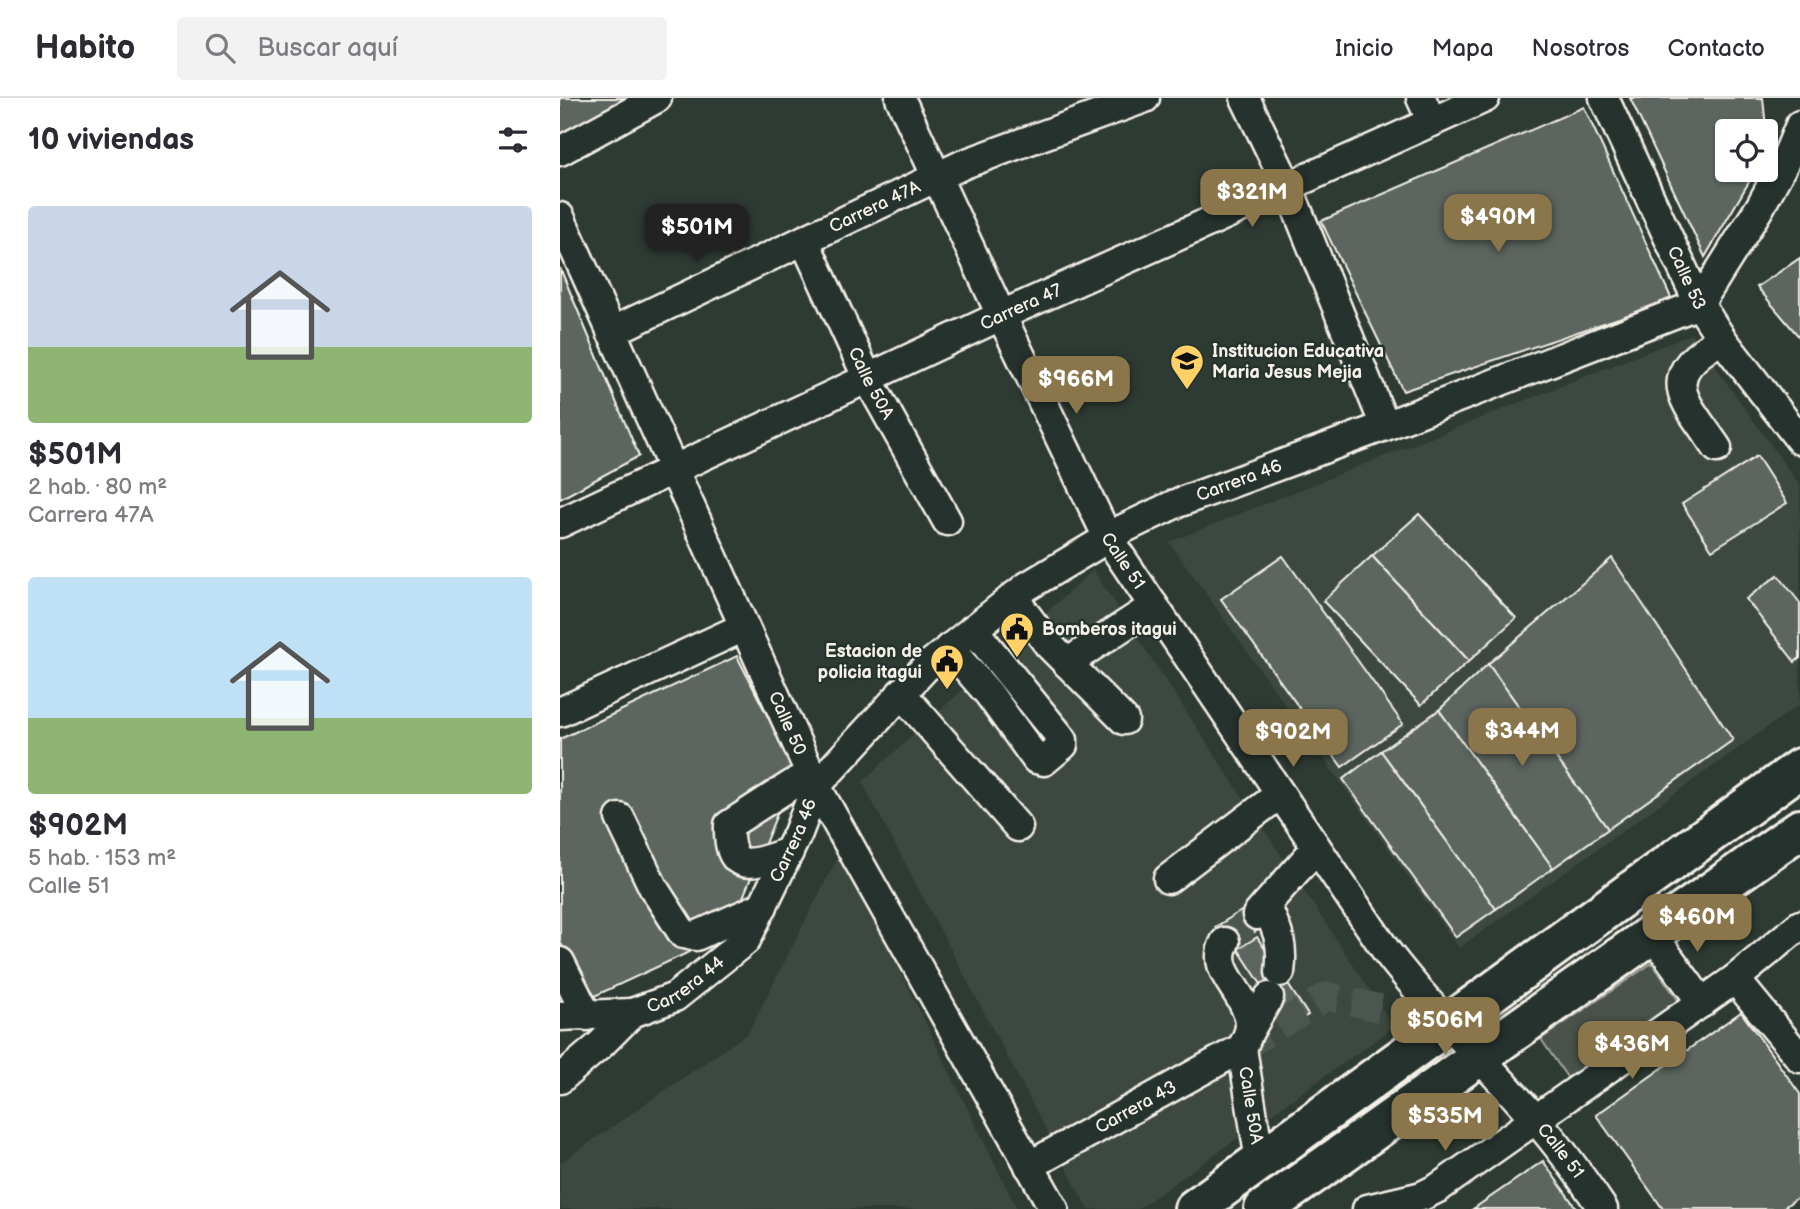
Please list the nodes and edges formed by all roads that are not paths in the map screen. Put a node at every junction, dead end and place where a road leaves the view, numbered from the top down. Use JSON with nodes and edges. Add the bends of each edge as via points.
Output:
{"nodes":[{"id":1,"x":657,"y":98,"type":"edge"},
{"id":2,"x":900,"y":98,"type":"edge"},
{"id":3,"x":1145,"y":98,"type":"edge"},
{"id":4,"x":1245,"y":98,"type":"edge"},
{"id":5,"x":1485,"y":98,"type":"edge"},
{"id":6,"x":1604,"y":98,"type":"edge"},
{"id":7,"x":1427,"y":110,"type":"edge"},
{"id":8,"x":1800,"y":125,"type":"edge"},
{"id":9,"x":560,"y":151,"type":"edge"},
{"id":10,"x":938,"y":176,"type":"junction"},
{"id":11,"x":1288,"y":187,"type":"junction"},
{"id":12,"x":560,"y":217,"type":"edge"},
{"id":13,"x":804,"y":240,"type":"junction"},
{"id":14,"x":1699,"y":304,"type":"junction"},
{"id":15,"x":1002,"y":317,"type":"junction"},
{"id":16,"x":611,"y":332,"type":"junction"},
{"id":17,"x":1721,"y":339,"type":"junction"},
{"id":18,"x":868,"y":379,"type":"junction"},
{"id":19,"x":1385,"y":426,"type":"junction"},
{"id":20,"x":1800,"y":440,"type":"edge"},
{"id":21,"x":1717,"y":448,"type":"dead end"},
{"id":22,"x":673,"y":469,"type":"junction"},
{"id":23,"x":947,"y":521,"type":"dead end"},
{"id":24,"x":560,"y":523,"type":"edge"},
{"id":25,"x":1108,"y":538,"type":"junction"},
{"id":26,"x":1013,"y":597,"type":"junction"},
{"id":27,"x":1154,"y":606,"type":"junction"},
{"id":28,"x":744,"y":627,"type":"junction"},
{"id":29,"x":972,"y":629,"type":"junction"},
{"id":30,"x":949,"y":648,"type":"junction"},
{"id":31,"x":1067,"y":663,"type":"junction"},
{"id":32,"x":901,"y":693,"type":"junction"},
{"id":33,"x":560,"y":712,"type":"edge"},
{"id":34,"x":1124,"y":720,"type":"dead end"},
{"id":35,"x":1800,"y":768,"type":"edge"},
{"id":36,"x":813,"y":779,"type":"junction"},
{"id":37,"x":1280,"y":794,"type":"junction"},
{"id":38,"x":620,"y":818,"type":"dead end"},
{"id":39,"x":1018,"y":827,"type":"dead end"},
{"id":40,"x":1800,"y":829,"type":"edge"},
{"id":41,"x":1316,"y":848,"type":"junction"},
{"id":42,"x":789,"y":852,"type":"junction"},
{"id":43,"x":1168,"y":880,"type":"dead end"},
{"id":44,"x":763,"y":906,"type":"junction"},
{"id":45,"x":1800,"y":925,"type":"edge"},
{"id":46,"x":1652,"y":934,"type":"junction"},
{"id":47,"x":746,"y":940,"type":"joint"},
{"id":48,"x":1225,"y":942,"type":"dead end"},
{"id":49,"x":560,"y":962,"type":"edge"},
{"id":50,"x":1735,"y":979,"type":"junction"},
{"id":51,"x":1702,"y":1003,"type":"junction"},
{"id":52,"x":632,"y":1013,"type":"junction"},
{"id":53,"x":573,"y":1016,"type":"edge"},
{"id":54,"x":1448,"y":1024,"type":"junction"},
{"id":55,"x":1246,"y":1039,"type":"junction"},
{"id":56,"x":1478,"y":1057,"type":"junction"},
{"id":57,"x":1800,"y":1058,"type":"edge"},
{"id":58,"x":560,"y":1079,"type":"edge"},
{"id":59,"x":1535,"y":1119,"type":"junction"},
{"id":60,"x":1260,"y":1161,"type":"junction"},
{"id":61,"x":1030,"y":1166,"type":"junction"},
{"id":62,"x":1054,"y":1209,"type":"edge"},
{"id":63,"x":1194,"y":1209,"type":"edge"},
{"id":64,"x":1264,"y":1209,"type":"edge"},
{"id":65,"x":1367,"y":1209,"type":"edge"},
{"id":66,"x":1603,"y":1209,"type":"edge"}],
"edges":[{"from":1,"to":9,"type":"street"},
{"from":2,"to":10,"type":"street","name":"Calle 51"},
{"from":3,"to":10,"type":"street","name":"Carrera 47A"},
{"from":4,"to":11,"type":"street"},
{"from":5,"to":7,"type":"street","name":"Carrera 47"},
{"from":6,"to":14,"type":"street","name":"Calle 53"},
{"from":7,"to":11,"type":"street","name":"Carrera 47"},
{"from":8,"to":14,"type":"street","via":[[1760,207]]},
{"from":10,"to":13,"type":"street","name":"Carrera 47A"},
{"from":10,"to":15,"type":"street","name":"Calle 51"},
{"from":11,"to":15,"type":"street","name":"Carrera 47"},
{"from":11,"to":19,"type":"street"},
{"from":12,"to":16,"type":"street","name":"Calle 50"},
{"from":13,"to":16,"type":"street","name":"Carrera 47A"},
{"from":13,"to":18,"type":"street","name":"Calle 50A"},
{"from":14,"to":17,"type":"street","name":"Calle 53"},
{"from":14,"to":19,"type":"street","name":"Carrera 46"},
{"from":15,"to":18,"type":"street","name":"Carrera 47"},
{"from":15,"to":25,"type":"street","name":"Calle 51"},
{"from":16,"to":22,"type":"street","name":"Calle 50"},
{"from":17,"to":20,"type":"street","name":"Calle 53"},
{"from":17,"to":21,"type":"street","via":[[1700,351],[1681,384],[1682,396]]},
{"from":18,"to":22,"type":"street","name":"Carrera 47"},
{"from":18,"to":23,"type":"street","name":"Calle 50A"},
{"from":19,"to":25,"type":"street","name":"Carrera 46","via":[[1175,504]]},
{"from":22,"to":24,"type":"street","name":"Carrera 47"},
{"from":22,"to":28,"type":"street","name":"Calle 50"},
{"from":25,"to":26,"type":"street","name":"Carrera 46"},
{"from":25,"to":27,"type":"street","name":"Calle 51"},
{"from":26,"to":29,"type":"street","name":"Carrera 46"},
{"from":26,"to":31,"type":"street"},
{"from":27,"to":31,"type":"street"},
{"from":27,"to":37,"type":"street","name":"Calle 51"},
{"from":28,"to":33,"type":"street"},
{"from":28,"to":36,"type":"street","name":"Calle 50"},
{"from":29,"to":30,"type":"street","name":"Carrera 46"},
{"from":29,"to":30,"type":"street","via":[[1063,740],[1044,761],[1036,759]]},
{"from":30,"to":32,"type":"street","name":"Carrera 46"},
{"from":31,"to":34,"type":"street"},
{"from":32,"to":36,"type":"street","name":"Carrera 46"},
{"from":32,"to":39,"type":"street"},
{"from":35,"to":54,"type":"highway"},
{"from":36,"to":42,"type":"street","name":"Carrera 46"},
{"from":36,"to":42,"type":"street","via":[[729,825],[728,846],[739,861],[753,865]]},
{"from":36,"to":61,"type":"street","name":"Calle 50"},
{"from":37,"to":41,"type":"street","name":"Calle 51"},
{"from":37,"to":43,"type":"street"},
{"from":38,"to":44,"type":"street","via":[[653,887],[683,934],[696,936]]},
{"from":40,"to":46,"type":"highway"},
{"from":41,"to":54,"type":"street","name":"Calle 51","via":[[1387,953]]},
{"from":41,"to":55,"type":"street","via":[[1262,910],[1280,937],[1283,954],[1274,984]]},
{"from":42,"to":44,"type":"street","name":"Carrera 46"},
{"from":44,"to":47,"type":"street","name":"Carrera 46"},
{"from":45,"to":50,"type":"street"},
{"from":46,"to":51,"type":"street"},
{"from":46,"to":56,"type":"highway"},
{"from":47,"to":52,"type":"street","name":"Carrera 44","via":[[675,997]]},
{"from":48,"to":55,"type":"street","name":"Calle 50A","via":[[1220,964],[1247,1010]]},
{"from":49,"to":53,"type":"street"},
{"from":50,"to":51,"type":"street"},
{"from":50,"to":57,"type":"street"},
{"from":51,"to":59,"type":"street"},
{"from":52,"to":53,"type":"street"},
{"from":52,"to":58,"type":"street","name":"Carrera 44"},
{"from":54,"to":56,"type":"street","name":"Calle 51"},
{"from":54,"to":60,"type":"highway"},
{"from":55,"to":60,"type":"street","name":"Calle 50A"},
{"from":55,"to":61,"type":"street","name":"Carrera 43"},
{"from":56,"to":59,"type":"street","name":"Calle 51"},
{"from":56,"to":64,"type":"highway"},
{"from":59,"to":65,"type":"street","via":[[1438,1188]]},
{"from":59,"to":66,"type":"street","name":"Calle 51"},
{"from":60,"to":63,"type":"highway"},
{"from":61,"to":62,"type":"street","name":"Calle 50"}]}
